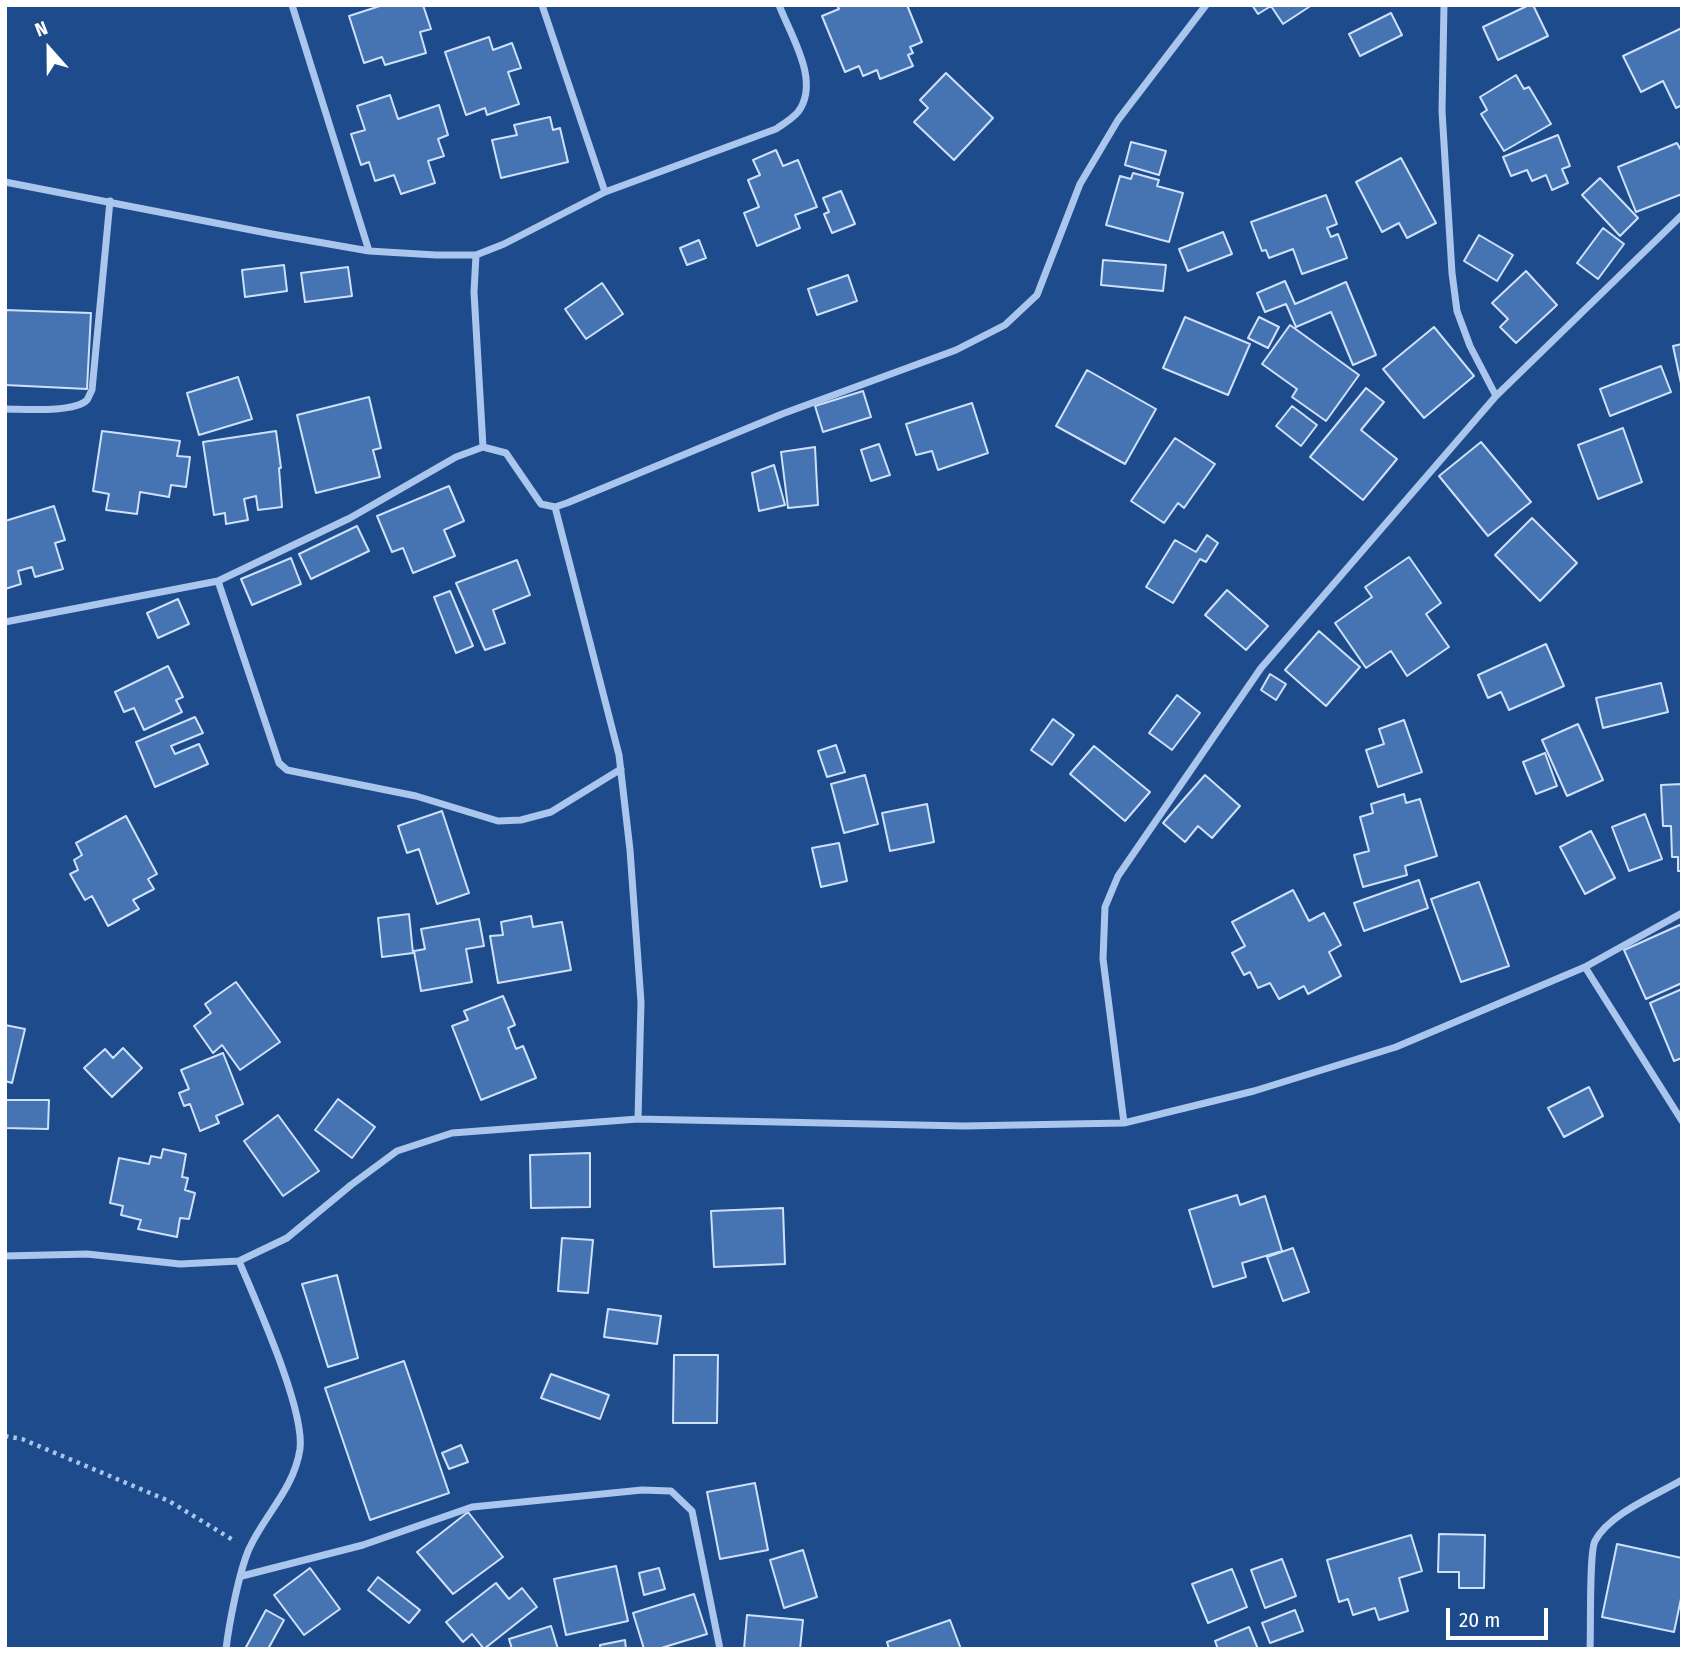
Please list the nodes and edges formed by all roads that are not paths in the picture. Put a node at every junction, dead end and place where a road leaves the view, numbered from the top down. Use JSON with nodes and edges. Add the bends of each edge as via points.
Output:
{"nodes":[{"id":1,"x":292,"y":5,"type":"edge"},
{"id":2,"x":542,"y":5,"type":"edge"},
{"id":3,"x":779,"y":5,"type":"edge"},
{"id":4,"x":1206,"y":5,"type":"edge"},
{"id":5,"x":1444,"y":5,"type":"edge"},
{"id":6,"x":5,"y":181,"type":"edge"},
{"id":7,"x":605,"y":192,"type":"junction"},
{"id":8,"x":110,"y":201,"type":"junction"},
{"id":9,"x":1682,"y":215,"type":"edge"},
{"id":10,"x":369,"y":251,"type":"junction"},
{"id":11,"x":475,"y":255,"type":"junction"},
{"id":12,"x":1496,"y":396,"type":"junction"},
{"id":13,"x":5,"y":409,"type":"edge"},
{"id":14,"x":483,"y":447,"type":"junction"},
{"id":15,"x":555,"y":507,"type":"junction"},
{"id":16,"x":218,"y":581,"type":"junction"},
{"id":17,"x":5,"y":622,"type":"edge"},
{"id":18,"x":621,"y":769,"type":"junction"},
{"id":19,"x":1682,"y":913,"type":"edge"},
{"id":20,"x":1585,"y":967,"type":"junction"},
{"id":21,"x":638,"y":1119,"type":"junction"},
{"id":22,"x":1682,"y":1121,"type":"edge"},
{"id":23,"x":1124,"y":1123,"type":"junction"},
{"id":24,"x":5,"y":1256,"type":"edge"},
{"id":25,"x":239,"y":1261,"type":"junction"},
{"id":26,"x":1682,"y":1480,"type":"edge"},
{"id":27,"x":242,"y":1576,"type":"junction"},
{"id":28,"x":226,"y":1649,"type":"edge"},
{"id":29,"x":720,"y":1649,"type":"edge"},
{"id":30,"x":1590,"y":1649,"type":"edge"}],
"edges":[{"from":1,"to":10,"type":"street"},
{"from":2,"to":7,"type":"street"},
{"from":3,"to":7,"type":"street","via":[[804,65],[807,93],[797,113],[776,129]]},
{"from":4,"to":15,"type":"street","via":[[1118,120],[1080,184],[1037,295],[1005,325],[956,349]]},
{"from":5,"to":12,"type":"street","via":[[1442,111],[1457,311],[1469,346]]},
{"from":6,"to":8,"type":"street"},
{"from":7,"to":11,"type":"street"},
{"from":8,"to":10,"type":"street"},
{"from":8,"to":13,"type":"street","via":[[92,390],[87,400],[64,408]]},
{"from":9,"to":12,"type":"street"},
{"from":10,"to":11,"type":"street"},
{"from":11,"to":14,"type":"street"},
{"from":12,"to":23,"type":"street","via":[[1261,668],[1118,876],[1105,907],[1103,959]]},
{"from":14,"to":15,"type":"street","via":[[506,453],[541,504]]},
{"from":14,"to":16,"type":"street"},
{"from":15,"to":18,"type":"street"},
{"from":16,"to":17,"type":"street"},
{"from":16,"to":18,"type":"street","via":[[279,763],[287,771],[416,796],[498,821],[551,812]]},
{"from":18,"to":21,"type":"street","via":[[641,1002]]},
{"from":19,"to":20,"type":"street"},
{"from":20,"to":22,"type":"street"},
{"from":20,"to":23,"type":"street","via":[[1396,1046],[1254,1091]]},
{"from":21,"to":23,"type":"street","via":[[964,1126]]},
{"from":21,"to":25,"type":"street","via":[[452,1133],[397,1151],[288,1238]]},
{"from":24,"to":25,"type":"street","via":[[87,1254],[180,1265]]},
{"from":25,"to":27,"type":"street","via":[[295,1408],[300,1447],[291,1482],[249,1550]]},
{"from":26,"to":30,"type":"street","via":[[1626,1511],[1605,1527],[1593,1544]]},
{"from":27,"to":28,"type":"street"},
{"from":27,"to":29,"type":"street","via":[[363,1545],[471,1507],[642,1490],[671,1492],[692,1511]]}]}
